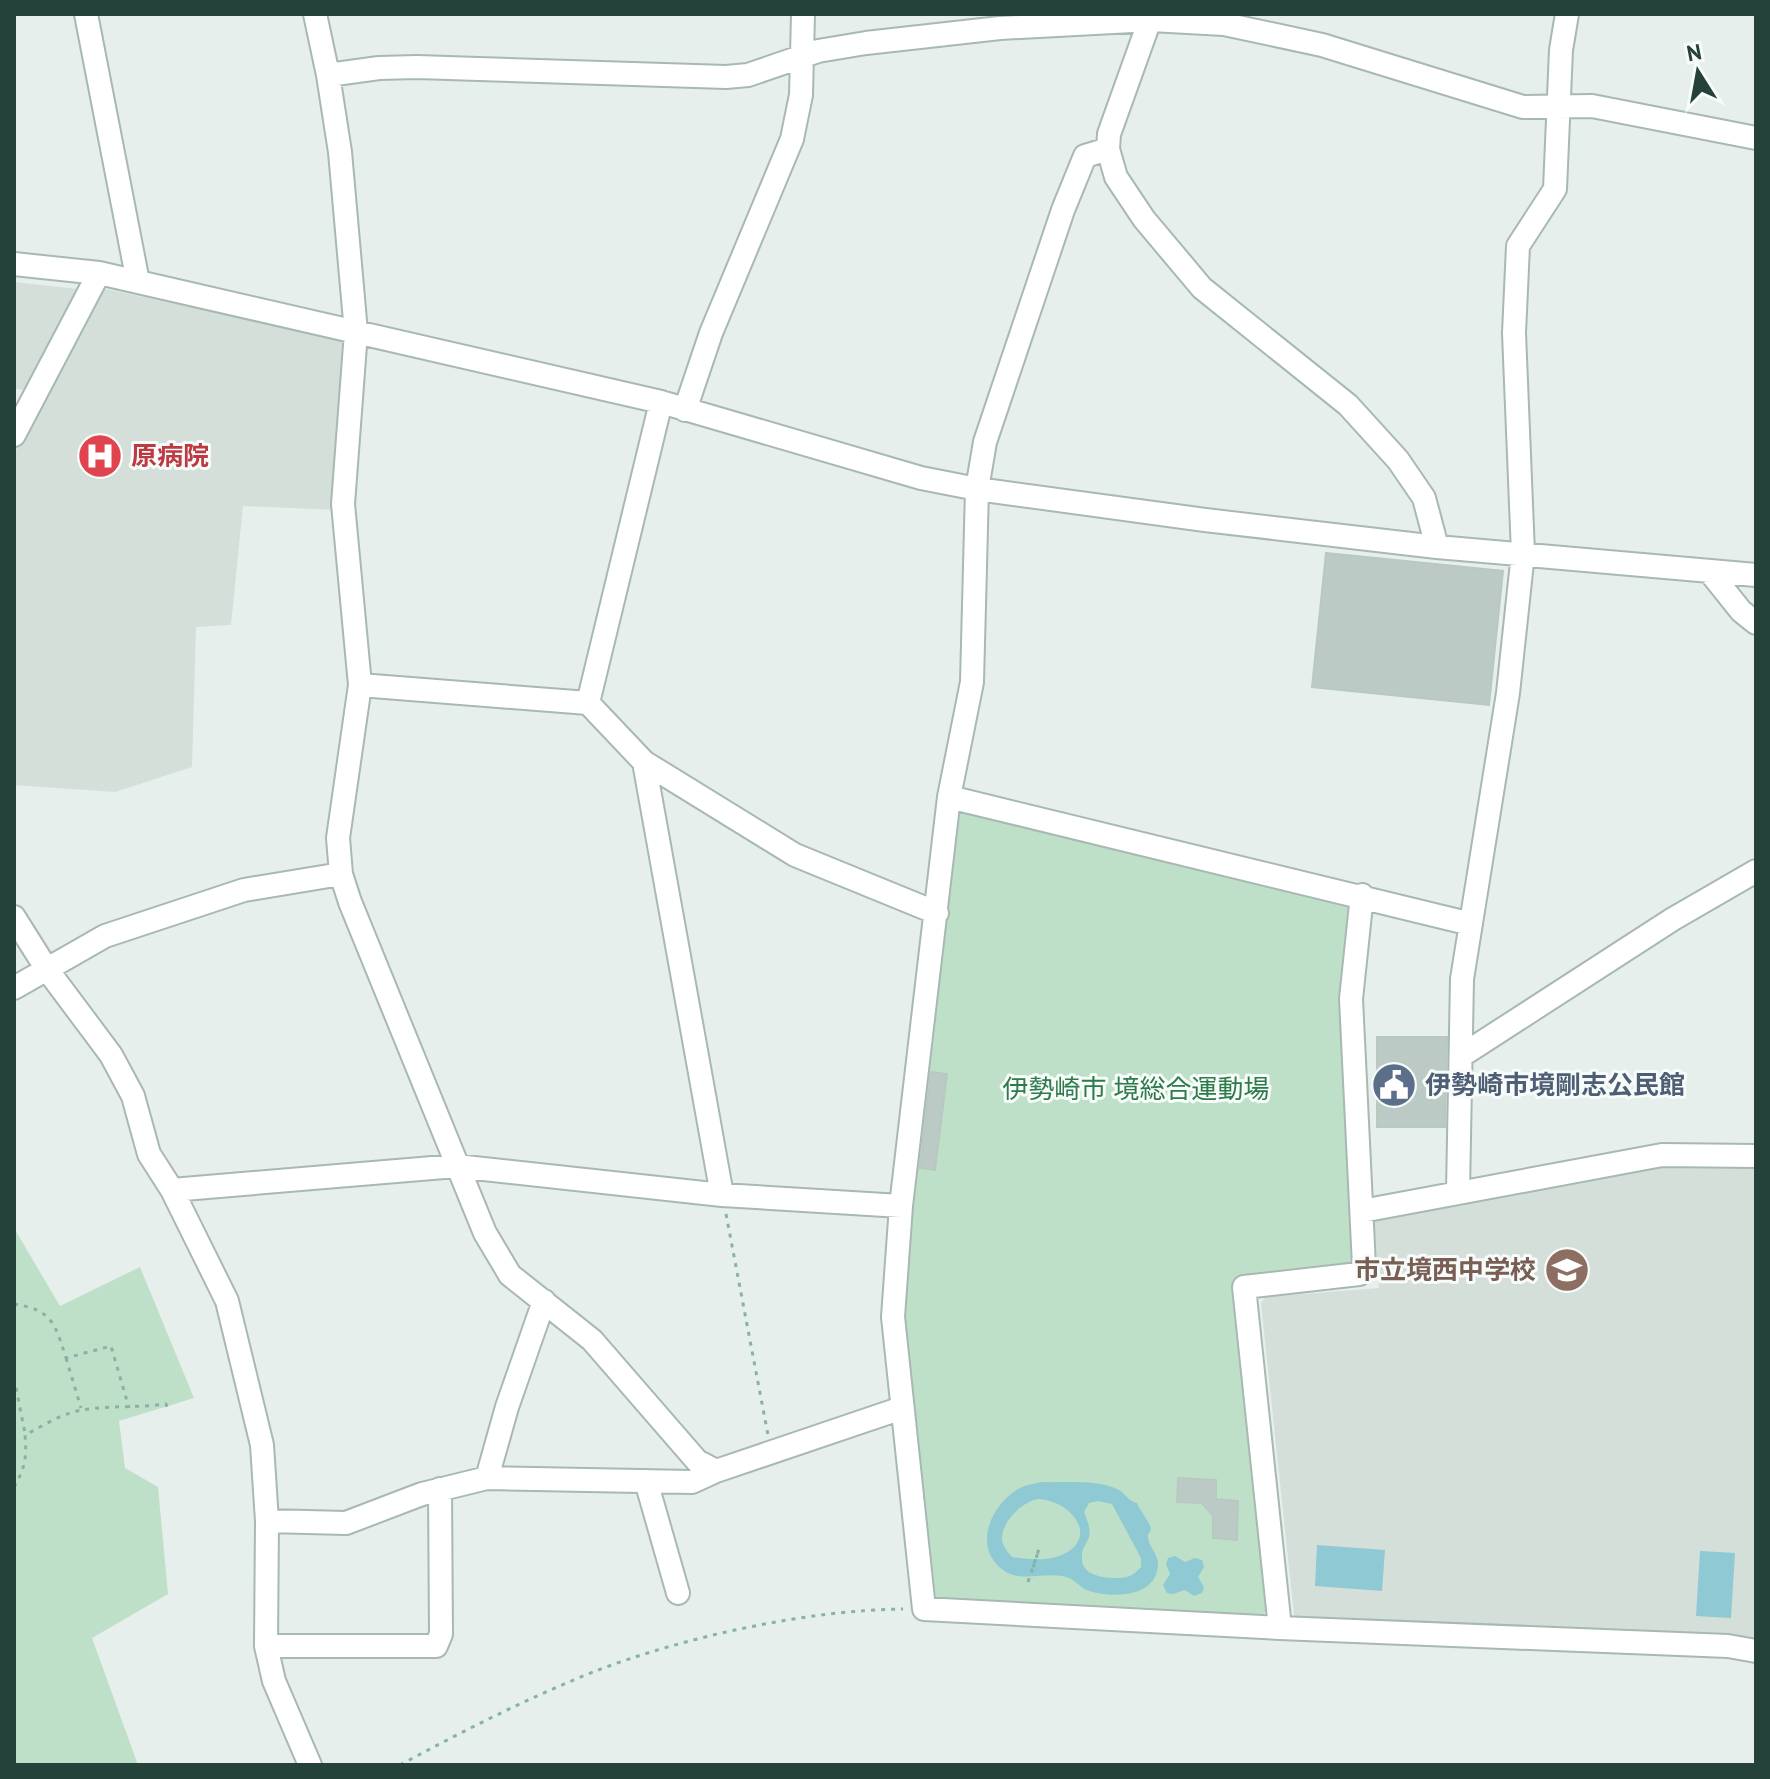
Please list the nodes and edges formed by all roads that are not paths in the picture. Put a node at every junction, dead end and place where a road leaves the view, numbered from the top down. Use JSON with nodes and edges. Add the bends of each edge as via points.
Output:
{"nodes":[{"id":1,"x":86,"y":14,"type":"edge"},
{"id":2,"x":315,"y":14,"type":"edge"},
{"id":3,"x":803,"y":14,"type":"edge"},
{"id":4,"x":1567,"y":14,"type":"edge"},
{"id":5,"x":1152,"y":17,"type":"edge"},
{"id":6,"x":802,"y":56,"type":"junction"},
{"id":7,"x":328,"y":75,"type":"junction"},
{"id":8,"x":1560,"y":107,"type":"junction"},
{"id":9,"x":1756,"y":138,"type":"edge"},
{"id":10,"x":1108,"y":149,"type":"junction"},
{"id":11,"x":14,"y":264,"type":"edge"},
{"id":12,"x":99,"y":273,"type":"junction"},
{"id":13,"x":138,"y":282,"type":"junction"},
{"id":14,"x":356,"y":332,"type":"junction"},
{"id":15,"x":661,"y":402,"type":"junction"},
{"id":16,"x":685,"y":410,"type":"junction"},
{"id":17,"x":14,"y":435,"type":"edge"},
{"id":18,"x":977,"y":489,"type":"junction"},
{"id":19,"x":1437,"y":547,"type":"junction"},
{"id":20,"x":1523,"y":553,"type":"junction"},
{"id":21,"x":1709,"y":571,"type":"junction"},
{"id":22,"x":1756,"y":575,"type":"edge"},
{"id":23,"x":1756,"y":623,"type":"edge"},
{"id":24,"x":360,"y":685,"type":"junction"},
{"id":25,"x":588,"y":703,"type":"junction"},
{"id":26,"x":644,"y":762,"type":"junction"},
{"id":27,"x":949,"y":797,"type":"junction"},
{"id":28,"x":1756,"y":871,"type":"edge"},
{"id":29,"x":341,"y":874,"type":"junction"},
{"id":30,"x":1362,"y":895,"type":"junction"},
{"id":31,"x":937,"y":913,"type":"junction"},
{"id":32,"x":14,"y":917,"type":"edge"},
{"id":33,"x":1471,"y":924,"type":"junction"},
{"id":34,"x":46,"y":968,"type":"junction"},
{"id":35,"x":14,"y":988,"type":"edge"},
{"id":36,"x":1461,"y":1056,"type":"junction"},
{"id":37,"x":1756,"y":1156,"type":"edge"},
{"id":38,"x":456,"y":1166,"type":"junction"},
{"id":39,"x":172,"y":1190,"type":"junction"},
{"id":40,"x":1458,"y":1191,"type":"junction"},
{"id":41,"x":722,"y":1195,"type":"junction"},
{"id":42,"x":901,"y":1206,"type":"junction"},
{"id":43,"x":1362,"y":1211,"type":"junction"},
{"id":44,"x":544,"y":1301,"type":"junction"},
{"id":45,"x":902,"y":1408,"type":"junction"},
{"id":46,"x":716,"y":1471,"type":"junction"},
{"id":47,"x":487,"y":1478,"type":"junction"},
{"id":48,"x":646,"y":1481,"type":"junction"},
{"id":49,"x":440,"y":1489,"type":"junction"},
{"id":50,"x":267,"y":1521,"type":"junction"},
{"id":51,"x":678,"y":1593,"type":"dead end"},
{"id":52,"x":1280,"y":1628,"type":"junction"},
{"id":53,"x":266,"y":1646,"type":"junction"},
{"id":54,"x":1756,"y":1651,"type":"edge"},
{"id":55,"x":310,"y":1765,"type":"edge"}],
"edges":[{"from":1,"to":13,"type":"street"},
{"from":2,"to":7,"type":"street"},
{"from":3,"to":6,"type":"street"},
{"from":4,"to":8,"type":"street"},
{"from":5,"to":6,"type":"street","via":[[1000,28]]},
{"from":5,"to":8,"type":"street","via":[[1280,35],[1509,103]]},
{"from":5,"to":10,"type":"street","via":[[1116,112]]},
{"from":6,"to":7,"type":"street","via":[[726,77],[417,67]]},
{"from":6,"to":16,"type":"street","via":[[792,139],[711,333]]},
{"from":7,"to":14,"type":"street"},
{"from":8,"to":9,"type":"street","via":[[1592,106]]},
{"from":8,"to":20,"type":"street","via":[[1555,189],[1518,246],[1514,333]]},
{"from":10,"to":18,"type":"street","via":[[1085,156],[1063,210],[985,442]]},
{"from":10,"to":19,"type":"street","via":[[1127,194],[1202,288],[1348,405],[1398,460],[1424,498]]},
{"from":11,"to":12,"type":"street"},
{"from":12,"to":13,"type":"street"},
{"from":12,"to":17,"type":"street"},
{"from":13,"to":14,"type":"street"},
{"from":14,"to":15,"type":"street"},
{"from":14,"to":24,"type":"street","via":[[343,504]]},
{"from":15,"to":16,"type":"street"},
{"from":15,"to":25,"type":"street"},
{"from":16,"to":18,"type":"street","via":[[921,478]]},
{"from":18,"to":19,"type":"street"},
{"from":18,"to":27,"type":"street","via":[[972,682]]},
{"from":19,"to":20,"type":"street"},
{"from":20,"to":21,"type":"street"},
{"from":20,"to":33,"type":"street","via":[[1508,693]]},
{"from":21,"to":22,"type":"street"},
{"from":21,"to":23,"type":"street"},
{"from":24,"to":25,"type":"street"},
{"from":24,"to":29,"type":"street","via":[[338,838]]},
{"from":25,"to":26,"type":"street"},
{"from":26,"to":31,"type":"street","via":[[795,855]]},
{"from":26,"to":41,"type":"street"},
{"from":27,"to":30,"type":"street"},
{"from":27,"to":31,"type":"street"},
{"from":28,"to":36,"type":"street"},
{"from":29,"to":34,"type":"street","via":[[244,890],[105,936]]},
{"from":29,"to":38,"type":"street"},
{"from":30,"to":33,"type":"street"},
{"from":30,"to":43,"type":"street","via":[[1351,999]]},
{"from":31,"to":42,"type":"street"},
{"from":32,"to":34,"type":"street"},
{"from":33,"to":36,"type":"street","via":[[1462,979]]},
{"from":34,"to":35,"type":"street"},
{"from":34,"to":39,"type":"street","via":[[111,1055],[133,1096],[149,1154]]},
{"from":36,"to":40,"type":"street"},
{"from":37,"to":40,"type":"street","via":[[1662,1155]]},
{"from":38,"to":39,"type":"street"},
{"from":38,"to":41,"type":"street"},
{"from":38,"to":44,"type":"street","via":[[510,1275]]},
{"from":39,"to":50,"type":"street","via":[[227,1301],[262,1445]]},
{"from":40,"to":43,"type":"street"},
{"from":41,"to":42,"type":"street"},
{"from":42,"to":45,"type":"street","via":[[893,1317]]},
{"from":43,"to":52,"type":"street","via":[[1364,1266],[1359,1274],[1244,1287]]},
{"from":44,"to":46,"type":"street","via":[[592,1340],[697,1461]]},
{"from":44,"to":47,"type":"street"},
{"from":45,"to":46,"type":"street"},
{"from":45,"to":52,"type":"street","via":[[924,1609]]},
{"from":46,"to":48,"type":"street","via":[[692,1482]]},
{"from":47,"to":48,"type":"street"},
{"from":47,"to":49,"type":"street"},
{"from":48,"to":51,"type":"street"},
{"from":49,"to":50,"type":"street","via":[[346,1523]]},
{"from":49,"to":53,"type":"street","via":[[441,1634],[436,1646]]},
{"from":50,"to":53,"type":"street"},
{"from":52,"to":54,"type":"street"},
{"from":53,"to":55,"type":"street","via":[[283,1705]]}]}
